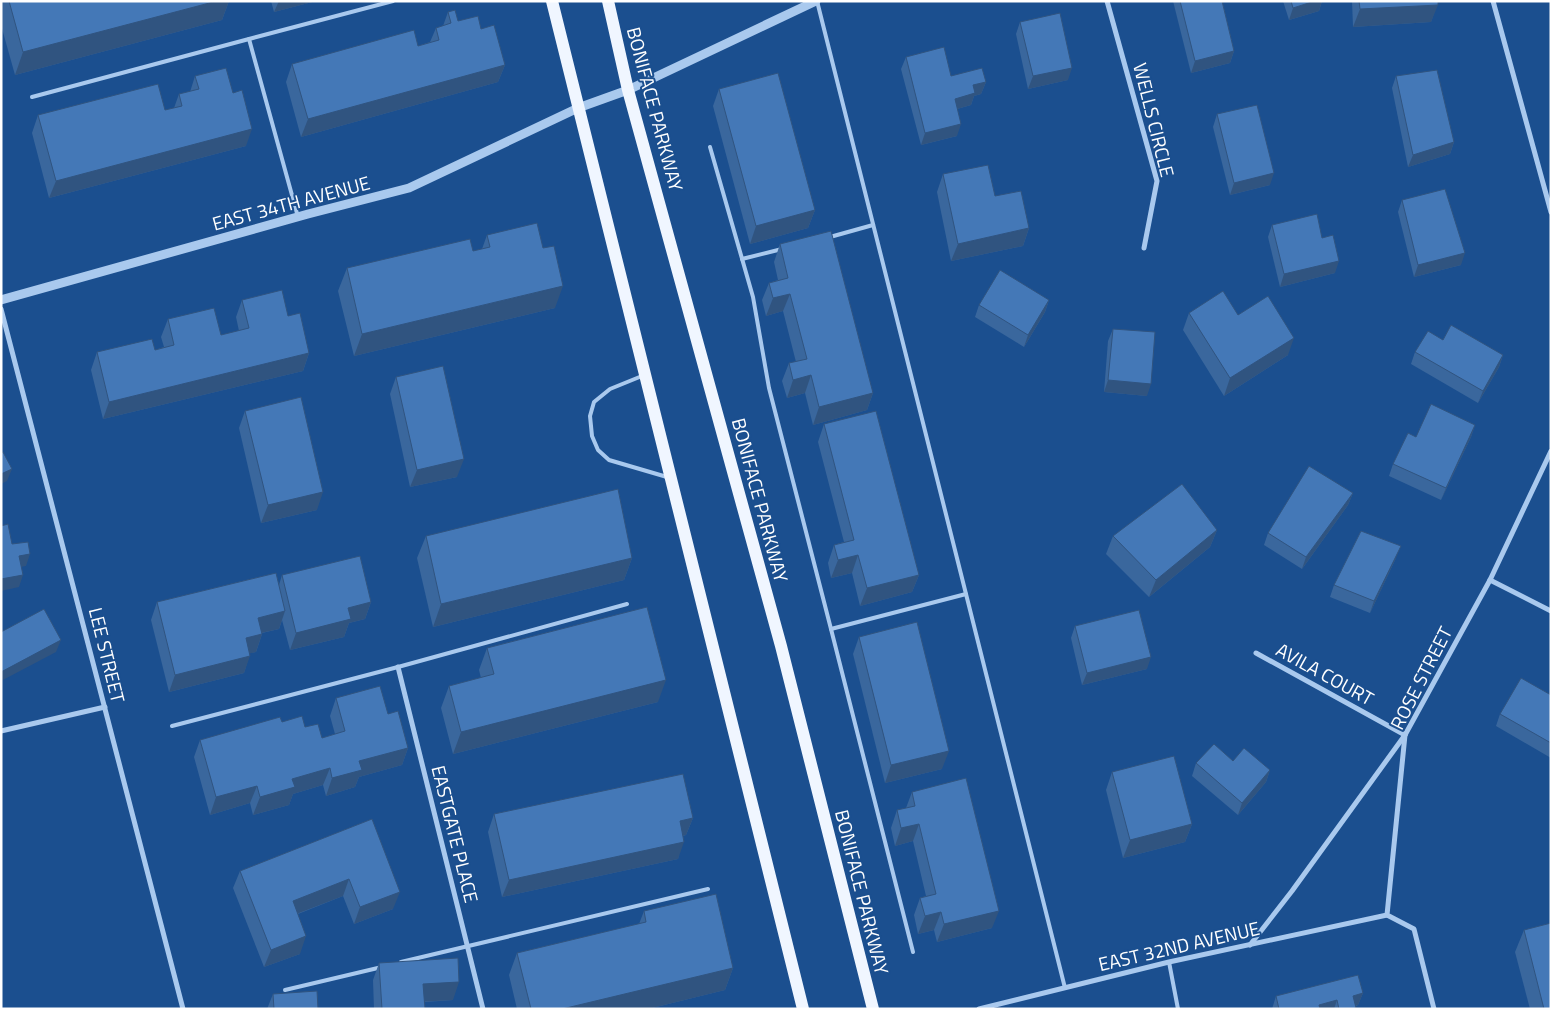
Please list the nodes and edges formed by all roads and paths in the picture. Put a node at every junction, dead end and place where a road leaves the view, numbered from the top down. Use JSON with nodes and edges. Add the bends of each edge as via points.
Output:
{"nodes":[{"id":1,"x":393,"y":1,"type":"edge"},
{"id":2,"x":552,"y":1,"type":"edge"},
{"id":3,"x":608,"y":1,"type":"edge"},
{"id":4,"x":817,"y":1,"type":"edge"},
{"id":5,"x":1107,"y":1,"type":"edge"},
{"id":6,"x":1493,"y":1,"type":"edge"},
{"id":7,"x":249,"y":38,"type":"junction"},
{"id":8,"x":628,"y":90,"type":"junction"},
{"id":9,"x":32,"y":97,"type":"dead end"},
{"id":10,"x":578,"y":108,"type":"junction"},
{"id":11,"x":710,"y":147,"type":"dead end"},
{"id":12,"x":1551,"y":212,"type":"edge"},
{"id":13,"x":298,"y":217,"type":"junction"},
{"id":14,"x":874,"y":226,"type":"junction"},
{"id":15,"x":827,"y":238,"type":"edge"},
{"id":16,"x":789,"y":247,"type":"edge"},
{"id":17,"x":1144,"y":248,"type":"dead end"},
{"id":18,"x":742,"y":259,"type":"junction"},
{"id":19,"x":1,"y":300,"type":"edge"},
{"id":20,"x":1,"y":309,"type":"edge"},
{"id":21,"x":644,"y":375,"type":"junction"},
{"id":22,"x":1551,"y":452,"type":"edge"},
{"id":23,"x":670,"y":478,"type":"junction"},
{"id":24,"x":1490,"y":580,"type":"junction"},
{"id":25,"x":966,"y":594,"type":"junction"},
{"id":26,"x":627,"y":604,"type":"dead end"},
{"id":27,"x":1551,"y":611,"type":"edge"},
{"id":28,"x":831,"y":629,"type":"junction"},
{"id":29,"x":1256,"y":653,"type":"dead end"},
{"id":30,"x":398,"y":667,"type":"junction"},
{"id":31,"x":105,"y":707,"type":"junction"},
{"id":32,"x":172,"y":726,"type":"dead end"},
{"id":33,"x":1,"y":731,"type":"edge"},
{"id":34,"x":1405,"y":735,"type":"junction"},
{"id":35,"x":708,"y":889,"type":"dead end"},
{"id":36,"x":1387,"y":915,"type":"junction"},
{"id":37,"x":1250,"y":944,"type":"junction"},
{"id":38,"x":468,"y":946,"type":"junction"},
{"id":39,"x":913,"y":952,"type":"dead end"},
{"id":40,"x":1169,"y":962,"type":"junction"},
{"id":41,"x":1065,"y":988,"type":"junction"},
{"id":42,"x":285,"y":990,"type":"dead end"},
{"id":43,"x":183,"y":1009,"type":"edge"},
{"id":44,"x":483,"y":1009,"type":"edge"},
{"id":45,"x":803,"y":1009,"type":"edge"},
{"id":46,"x":873,"y":1009,"type":"edge"},
{"id":47,"x":979,"y":1009,"type":"edge"},
{"id":48,"x":1178,"y":1009,"type":"edge"},
{"id":49,"x":1434,"y":1009,"type":"edge"}],
"edges":[{"from":1,"to":7,"type":"lane"},
{"from":2,"to":10,"type":"main road"},
{"from":3,"to":8,"type":"main road","name":"BONIFACE PARKWAY"},
{"from":4,"to":8,"type":"street","name":"EAST 34TH AVENUE"},
{"from":4,"to":14,"type":"lane"},
{"from":5,"to":17,"type":"street","name":"WELLS CIRCLE","via":[[1157,181]]},
{"from":6,"to":12,"type":"street"},
{"from":7,"to":9,"type":"lane"},
{"from":7,"to":13,"type":"lane"},
{"from":8,"to":10,"type":"street","name":"EAST 34TH AVENUE"},
{"from":8,"to":46,"type":"main road","name":"BONIFACE PARKWAY","via":[[781,646]]},
{"from":10,"to":13,"type":"street","name":"EAST 34TH AVENUE","via":[[409,188]]},
{"from":10,"to":21,"type":"main road"},
{"from":11,"to":18,"type":"lane"},
{"from":13,"to":19,"type":"street","name":"EAST 34TH AVENUE"},
{"from":14,"to":15,"type":"lane"},
{"from":14,"to":25,"type":"lane"},
{"from":16,"to":18,"type":"lane"},
{"from":18,"to":28,"type":"lane","via":[[754,297],[769,388]]},
{"from":20,"to":31,"type":"street","name":"LEE STREET"},
{"from":21,"to":23,"type":"main road"},
{"from":21,"to":23,"type":"lane","via":[[610,389],[594,402],[590,416],[592,436],[598,450],[609,460]]},
{"from":22,"to":24,"type":"street","name":"ROSE STREET"},
{"from":23,"to":45,"type":"main road"},
{"from":24,"to":27,"type":"street"},
{"from":24,"to":34,"type":"street","name":"ROSE STREET"},
{"from":25,"to":28,"type":"lane"},
{"from":25,"to":41,"type":"lane"},
{"from":26,"to":30,"type":"lane"},
{"from":28,"to":39,"type":"lane"},
{"from":29,"to":34,"type":"street","name":"AVILA COURT"},
{"from":30,"to":32,"type":"lane"},
{"from":30,"to":38,"type":"street","name":"EASTGATE PLACE"},
{"from":31,"to":33,"type":"street"},
{"from":31,"to":43,"type":"street","name":"LEE STREET"},
{"from":34,"to":36,"type":"street","name":"ROSE STREET"},
{"from":34,"to":37,"type":"street"},
{"from":35,"to":38,"type":"lane"},
{"from":36,"to":37,"type":"street","name":"EAST 32ND AVENUE"},
{"from":36,"to":49,"type":"street","via":[[1414,929]]},
{"from":37,"to":40,"type":"street","name":"EAST 32ND AVENUE"},
{"from":38,"to":42,"type":"lane"},
{"from":38,"to":44,"type":"street","name":"EASTGATE PLACE"},
{"from":40,"to":41,"type":"street","name":"EAST 32ND AVENUE"},
{"from":40,"to":48,"type":"lane"},
{"from":41,"to":47,"type":"street","name":"EAST 32ND AVENUE"}]}
